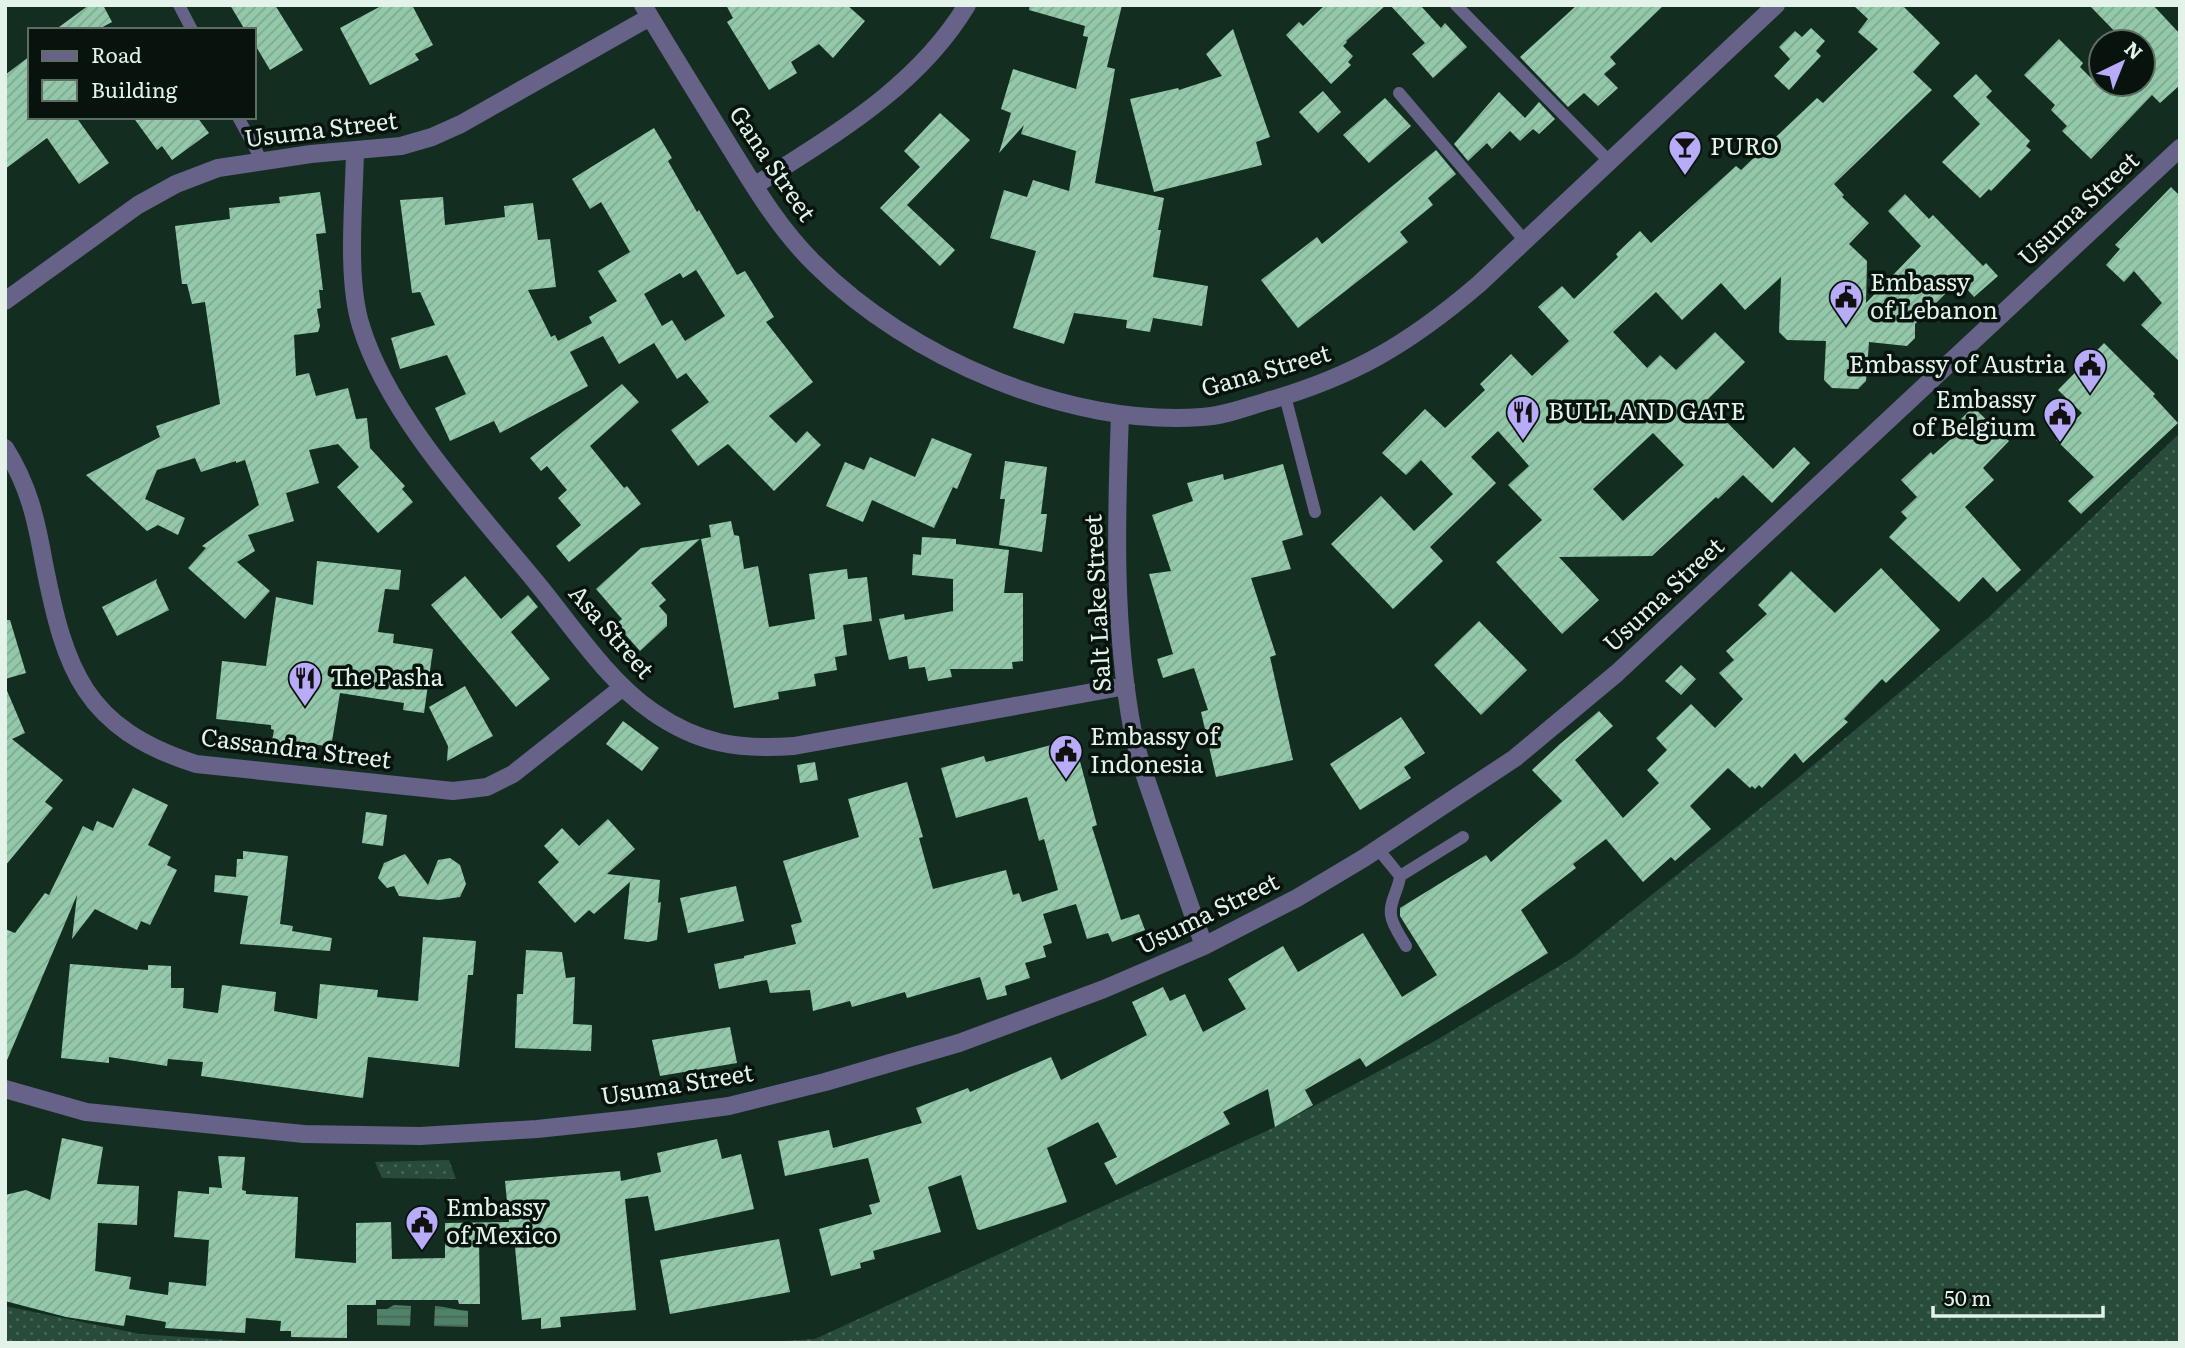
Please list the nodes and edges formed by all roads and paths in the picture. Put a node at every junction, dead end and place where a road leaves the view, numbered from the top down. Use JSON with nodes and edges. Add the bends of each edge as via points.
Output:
{"nodes":[{"id":1,"x":178,"y":5,"type":"edge"},
{"id":2,"x":967,"y":5,"type":"edge"},
{"id":3,"x":1456,"y":5,"type":"edge"},
{"id":4,"x":1776,"y":5,"type":"edge"},
{"id":5,"x":647,"y":11,"type":"edge"},
{"id":6,"x":191,"y":28,"type":"edge"},
{"id":7,"x":1399,"y":93,"type":"dead end"},
{"id":8,"x":240,"y":119,"type":"edge"},
{"id":9,"x":2180,"y":148,"type":"edge"},
{"id":10,"x":355,"y":152,"type":"junction"},
{"id":11,"x":262,"y":161,"type":"junction"},
{"id":12,"x":1609,"y":161,"type":"junction"},
{"id":13,"x":754,"y":186,"type":"junction"},
{"id":14,"x":1525,"y":241,"type":"junction"},
{"id":15,"x":5,"y":301,"type":"edge"},
{"id":16,"x":1285,"y":396,"type":"junction"},
{"id":17,"x":1120,"y":414,"type":"junction"},
{"id":18,"x":5,"y":448,"type":"edge"},
{"id":19,"x":1315,"y":512,"type":"dead end"},
{"id":20,"x":1126,"y":686,"type":"junction"},
{"id":21,"x":623,"y":687,"type":"junction"},
{"id":22,"x":1463,"y":837,"type":"dead end"},
{"id":23,"x":1378,"y":849,"type":"junction"},
{"id":24,"x":1400,"y":876,"type":"junction"},
{"id":25,"x":1204,"y":946,"type":"junction"},
{"id":26,"x":1406,"y":946,"type":"dead end"},
{"id":27,"x":5,"y":1089,"type":"edge"}],
"edges":[{"from":1,"to":6,"type":"lane"},
{"from":2,"to":13,"type":"street","via":[[928,58],[866,114]]},
{"from":3,"to":12,"type":"lane"},
{"from":4,"to":12,"type":"street","name":"Gana Street"},
{"from":5,"to":10,"type":"street","name":"Usuma Street","via":[[461,124],[401,146]]},
{"from":5,"to":13,"type":"street","name":"Gana Street"},
{"from":7,"to":14,"type":"lane"},
{"from":8,"to":11,"type":"lane"},
{"from":9,"to":23,"type":"street","name":"Usuma Street","via":[[1617,673],[1515,758]]},
{"from":10,"to":11,"type":"street","name":"Usuma Street"},
{"from":10,"to":21,"type":"street","name":"Asa Street","via":[[353,284],[360,324],[373,358],[395,401],[438,461]]},
{"from":11,"to":15,"type":"street","name":"Usuma Street","via":[[218,168],[176,184],[138,205]]},
{"from":12,"to":14,"type":"street","name":"Gana Street"},
{"from":13,"to":17,"type":"street","name":"Gana Street","via":[[816,265],[915,342],[1024,390]]},
{"from":14,"to":16,"type":"street","name":"Gana Street","via":[[1438,319],[1401,345],[1364,366]]},
{"from":16,"to":17,"type":"street","name":"Gana Street","via":[[1204,417]]},
{"from":16,"to":19,"type":"lane"},
{"from":17,"to":20,"type":"street","name":"Salt Lake Street","via":[[1117,590]]},
{"from":18,"to":21,"type":"street","name":"Cassandra Street","via":[[33,506],[62,643],[73,670],[107,716],[163,753],[196,764],[453,791],[487,786],[513,774]]},
{"from":20,"to":21,"type":"street","name":"Asa Street","via":[[755,749],[717,743],[682,729],[652,712]]},
{"from":20,"to":25,"type":"street","name":"Salt Lake Street","via":[[1141,761]]},
{"from":22,"to":24,"type":"lane"},
{"from":23,"to":24,"type":"lane"},
{"from":23,"to":25,"type":"street","name":"Usuma Street"},
{"from":24,"to":26,"type":"lane","via":[[1391,915]]},
{"from":25,"to":27,"type":"street","name":"Usuma Street","via":[[960,1043],[729,1106],[632,1119],[420,1136],[304,1133],[86,1112]]}]}
